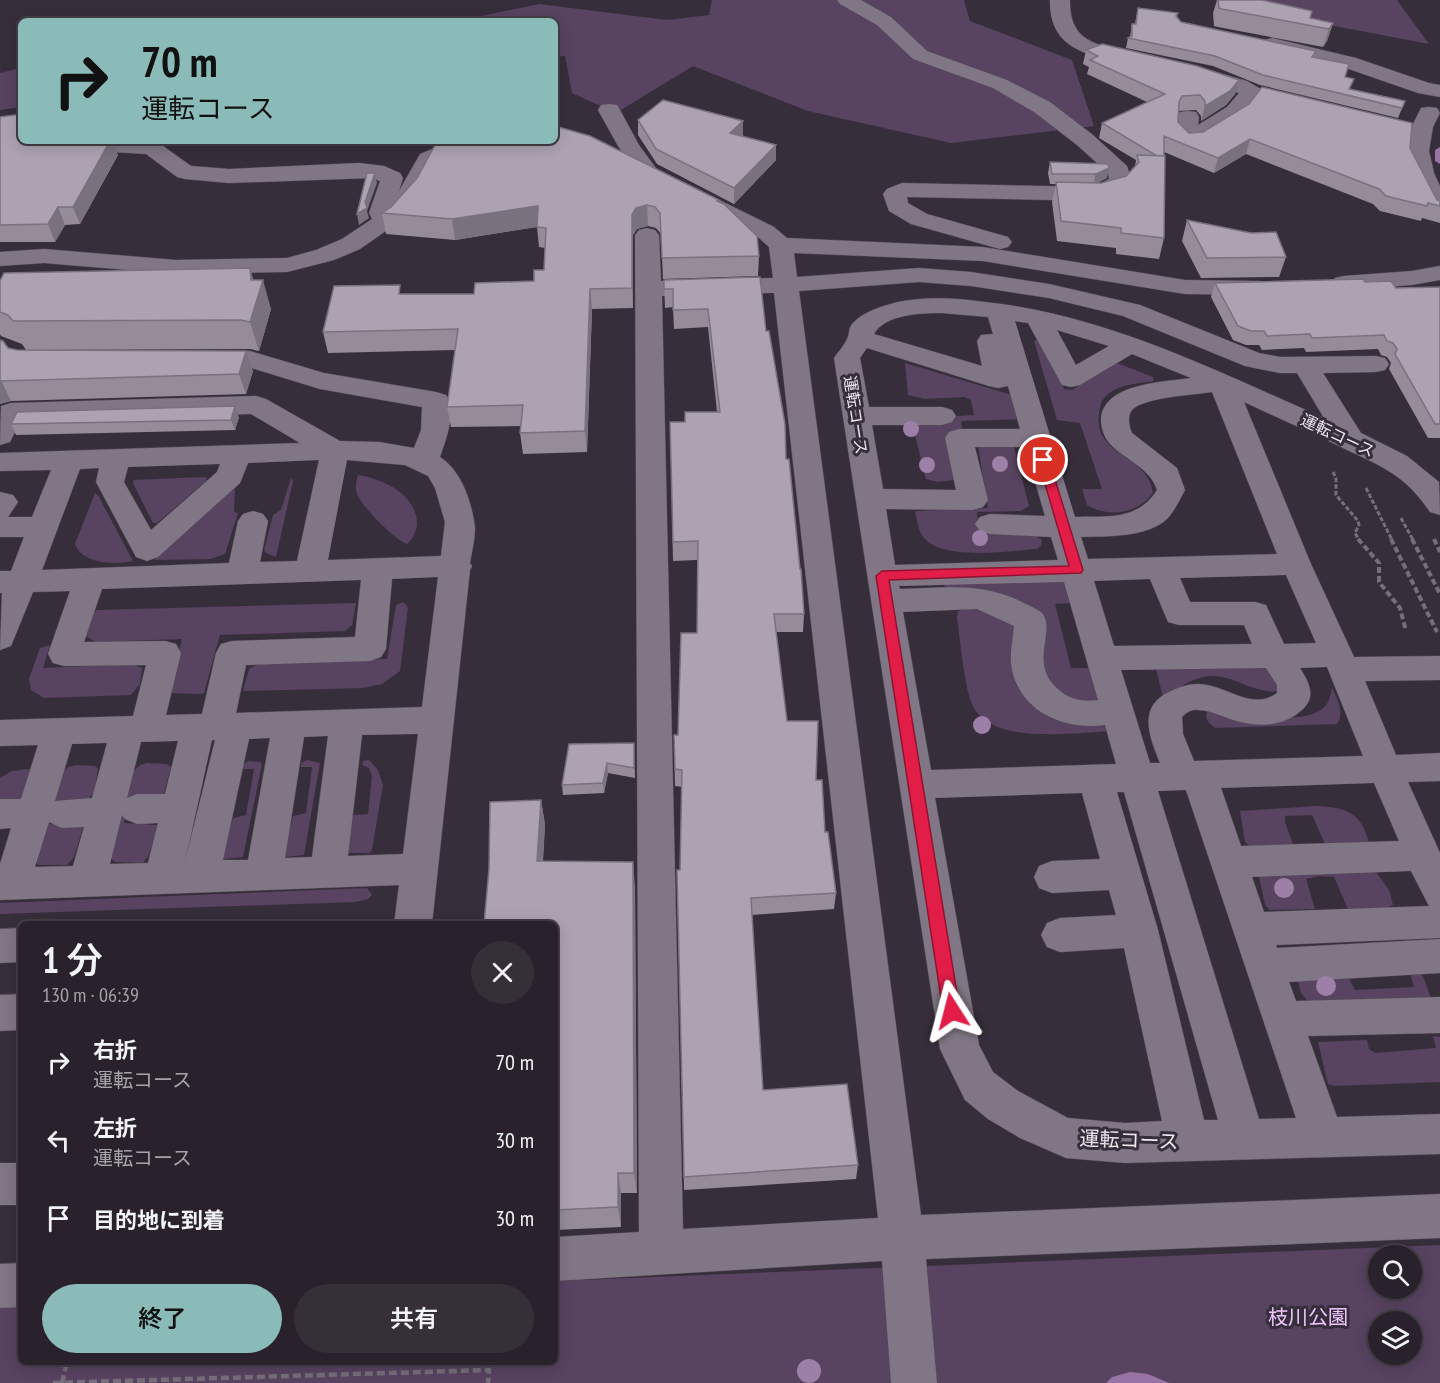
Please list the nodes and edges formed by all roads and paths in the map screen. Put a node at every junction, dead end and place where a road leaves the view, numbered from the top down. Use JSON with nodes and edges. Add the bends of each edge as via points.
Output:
{"nodes":[{"id":1,"x":847,"y":0,"type":"edge"},
{"id":2,"x":1060,"y":0,"type":"edge"},
{"id":3,"x":1252,"y":40,"type":"edge"},
{"id":4,"x":1154,"y":63,"type":"edge"},
{"id":5,"x":1176,"y":68,"type":"edge"},
{"id":6,"x":1252,"y":92,"type":"junction"},
{"id":7,"x":1440,"y":92,"type":"edge"},
{"id":8,"x":1318,"y":108,"type":"edge"},
{"id":9,"x":609,"y":110,"type":"dead end"},
{"id":10,"x":1352,"y":116,"type":"edge"},
{"id":11,"x":1188,"y":117,"type":"dead end"},
{"id":12,"x":1418,"y":132,"type":"junction"},
{"id":13,"x":422,"y":144,"type":"edge"},
{"id":14,"x":463,"y":144,"type":"edge"},
{"id":15,"x":103,"y":146,"type":"edge"},
{"id":16,"x":185,"y":149,"type":"dead end"},
{"id":17,"x":607,"y":153,"type":"edge"},
{"id":18,"x":647,"y":171,"type":"junction"},
{"id":19,"x":185,"y":172,"type":"junction"},
{"id":20,"x":392,"y":178,"type":"junction"},
{"id":21,"x":1440,"y":209,"type":"edge"},
{"id":22,"x":385,"y":221,"type":"junction"},
{"id":23,"x":647,"y":235,"type":"dead end"},
{"id":24,"x":781,"y":245,"type":"junction"},
{"id":25,"x":0,"y":259,"type":"edge"},
{"id":26,"x":1440,"y":273,"type":"edge"},
{"id":27,"x":1142,"y":279,"type":"junction"},
{"id":28,"x":784,"y":285,"type":"junction"},
{"id":29,"x":1319,"y":285,"type":"edge"},
{"id":30,"x":1283,"y":286,"type":"edge"},
{"id":31,"x":649,"y":289,"type":"junction"},
{"id":32,"x":991,"y":310,"type":"junction"},
{"id":33,"x":1038,"y":318,"type":"junction"},
{"id":34,"x":861,"y":338,"type":"junction"},
{"id":35,"x":1129,"y":345,"type":"junction"},
{"id":36,"x":181,"y":360,"type":"edge"},
{"id":37,"x":1376,"y":364,"type":"dead end"},
{"id":38,"x":1306,"y":366,"type":"junction"},
{"id":39,"x":1222,"y":382,"type":"junction"},
{"id":40,"x":856,"y":416,"type":"junction"},
{"id":41,"x":942,"y":416,"type":"dead end"},
{"id":42,"x":1308,"y":422,"type":"junction"},
{"id":43,"x":0,"y":436,"type":"edge"},
{"id":44,"x":1037,"y":438,"type":"junction"},
{"id":45,"x":1347,"y":439,"type":"junction"},
{"id":46,"x":335,"y":451,"type":"junction"},
{"id":47,"x":237,"y":454,"type":"junction"},
{"id":48,"x":115,"y":459,"type":"junction"},
{"id":49,"x":69,"y":460,"type":"junction"},
{"id":50,"x":424,"y":461,"type":"junction"},
{"id":51,"x":0,"y":462,"type":"edge"},
{"id":52,"x":870,"y":499,"type":"junction"},
{"id":53,"x":0,"y":502,"type":"edge"},
{"id":54,"x":1440,"y":505,"type":"edge"},
{"id":55,"x":0,"y":509,"type":"edge"},
{"id":56,"x":253,"y":521,"type":"dead end"},
{"id":57,"x":990,"y":524,"type":"dead end"},
{"id":58,"x":1063,"y":525,"type":"junction"},
{"id":59,"x":43,"y":526,"type":"junction"},
{"id":60,"x":0,"y":527,"type":"edge"},
{"id":61,"x":1296,"y":564,"type":"junction"},
{"id":62,"x":457,"y":566,"type":"junction"},
{"id":63,"x":1161,"y":568,"type":"junction"},
{"id":64,"x":378,"y":569,"type":"junction"},
{"id":65,"x":1076,"y":570,"type":"junction"},
{"id":66,"x":310,"y":571,"type":"junction"},
{"id":67,"x":242,"y":574,"type":"junction"},
{"id":68,"x":90,"y":578,"type":"junction"},
{"id":69,"x":11,"y":581,"type":"edge"},
{"id":70,"x":884,"y":588,"type":"junction"},
{"id":71,"x":1440,"y":637,"type":"edge"},
{"id":72,"x":0,"y":638,"type":"edge"},
{"id":73,"x":1275,"y":656,"type":"junction"},
{"id":74,"x":1102,"y":658,"type":"junction"},
{"id":75,"x":1340,"y":662,"type":"junction"},
{"id":76,"x":1431,"y":668,"type":"edge"},
{"id":77,"x":1118,"y":711,"type":"junction"},
{"id":78,"x":438,"y":720,"type":"junction"},
{"id":79,"x":347,"y":722,"type":"junction"},
{"id":80,"x":289,"y":724,"type":"junction"},
{"id":81,"x":216,"y":726,"type":"junction"},
{"id":82,"x":137,"y":729,"type":"junction"},
{"id":83,"x":59,"y":731,"type":"junction"},
{"id":84,"x":0,"y":733,"type":"edge"},
{"id":85,"x":1440,"y":767,"type":"edge"},
{"id":86,"x":1385,"y":769,"type":"junction"},
{"id":87,"x":1191,"y":776,"type":"junction"},
{"id":88,"x":1095,"y":778,"type":"junction"},
{"id":89,"x":1138,"y":778,"type":"junction"},
{"id":90,"x":916,"y":785,"type":"junction"},
{"id":91,"x":179,"y":808,"type":"junction"},
{"id":92,"x":121,"y":811,"type":"junction"},
{"id":93,"x":32,"y":814,"type":"edge"},
{"id":94,"x":1423,"y":855,"type":"junction"},
{"id":95,"x":1228,"y":862,"type":"junction"},
{"id":96,"x":420,"y":869,"type":"junction"},
{"id":97,"x":328,"y":872,"type":"junction"},
{"id":98,"x":264,"y":874,"type":"junction"},
{"id":99,"x":1122,"y":874,"type":"junction"},
{"id":100,"x":201,"y":877,"type":"junction"},
{"id":101,"x":1052,"y":877,"type":"dead end"},
{"id":102,"x":163,"y":878,"type":"junction"},
{"id":103,"x":87,"y":881,"type":"junction"},
{"id":104,"x":6,"y":884,"type":"edge"},
{"id":105,"x":1440,"y":894,"type":"edge"},
{"id":106,"x":413,"y":921,"type":"edge"},
{"id":107,"x":1440,"y":922,"type":"edge"},
{"id":108,"x":1251,"y":929,"type":"junction"},
{"id":109,"x":1139,"y":930,"type":"junction"},
{"id":110,"x":1060,"y":935,"type":"dead end"},
{"id":111,"x":18,"y":945,"type":"edge"},
{"id":112,"x":0,"y":946,"type":"edge"},
{"id":113,"x":1440,"y":956,"type":"edge"},
{"id":114,"x":1264,"y":966,"type":"junction"},
{"id":115,"x":18,"y":1012,"type":"edge"},
{"id":116,"x":0,"y":1013,"type":"edge"},
{"id":117,"x":1440,"y":1015,"type":"edge"},
{"id":118,"x":1282,"y":1019,"type":"junction"},
{"id":119,"x":1440,"y":1134,"type":"edge"},
{"id":120,"x":1323,"y":1137,"type":"junction"},
{"id":121,"x":1244,"y":1139,"type":"junction"},
{"id":122,"x":1188,"y":1142,"type":"junction"},
{"id":123,"x":0,"y":1184,"type":"edge"},
{"id":124,"x":18,"y":1184,"type":"edge"},
{"id":125,"x":1440,"y":1216,"type":"edge"},
{"id":126,"x":902,"y":1238,"type":"junction"},
{"id":127,"x":661,"y":1253,"type":"junction"},
{"id":128,"x":558,"y":1259,"type":"edge"},
{"id":129,"x":18,"y":1285,"type":"edge"},
{"id":130,"x":0,"y":1286,"type":"edge"},
{"id":131,"x":66,"y":1365,"type":"edge"},
{"id":132,"x":53,"y":1383,"type":"edge"},
{"id":133,"x":62,"y":1383,"type":"edge"},
{"id":134,"x":488,"y":1383,"type":"edge"},
{"id":135,"x":914,"y":1383,"type":"edge"}],
"edges":[{"from":1,"to":27,"type":"street","via":[[884,21],[920,54],[1000,84],[1042,107],[1119,171],[1121,181],[1096,194],[902,190],[895,195],[897,206],[919,219],[1014,246],[1137,271]]},
{"from":2,"to":4,"type":"street","via":[[1062,23],[1080,45]]},
{"from":3,"to":7,"type":"street","via":[[1324,56]]},
{"from":5,"to":6,"type":"street"},
{"from":6,"to":8,"type":"street"},
{"from":6,"to":11,"type":"street","via":[[1235,112],[1190,140]]},
{"from":7,"to":12,"type":"street"},
{"from":9,"to":18,"type":"street"},
{"from":10,"to":12,"type":"street"},
{"from":12,"to":21,"type":"street","via":[[1418,158]]},
{"from":13,"to":20,"type":"street"},
{"from":14,"to":22,"type":"street","via":[[428,159],[411,192]]},
{"from":15,"to":19,"type":"street","via":[[151,148]]},
{"from":16,"to":19,"type":"street","via":[[189,166]]},
{"from":17,"to":18,"type":"street"},
{"from":18,"to":24,"type":"street","via":[[766,232]]},
{"from":19,"to":20,"type":"street","via":[[230,176],[359,170],[376,171]]},
{"from":20,"to":22,"type":"street","via":[[381,213]]},
{"from":22,"to":25,"type":"street","via":[[351,244],[287,265],[187,267],[44,256]]},
{"from":23,"to":31,"type":"street"},
{"from":24,"to":27,"type":"street","via":[[983,254]]},
{"from":24,"to":28,"type":"street"},
{"from":26,"to":29,"type":"street","via":[[1390,281]]},
{"from":27,"to":30,"type":"street","via":[[1228,289]]},
{"from":28,"to":31,"type":"street"},
{"from":28,"to":38,"type":"street","via":[[919,275],[1038,289],[1131,310],[1254,360]]},
{"from":28,"to":126,"type":"street"},
{"from":31,"to":127,"type":"street"},
{"from":32,"to":33,"type":"street","name":"運転コース"},
{"from":32,"to":34,"type":"street","name":"運転コース","via":[[926,305],[901,309],[879,316],[862,328]]},
{"from":32,"to":34,"type":"street","via":[[998,381]]},
{"from":32,"to":44,"type":"street"},
{"from":33,"to":35,"type":"street","name":"運転コース"},
{"from":33,"to":35,"type":"street","via":[[1071,379]]},
{"from":34,"to":40,"type":"street","name":"運転コース","via":[[847,358]]},
{"from":35,"to":39,"type":"street","name":"運転コース"},
{"from":36,"to":50,"type":"street","via":[[250,359],[320,381],[435,401],[435,430]]},
{"from":37,"to":38,"type":"street"},
{"from":38,"to":45,"type":"street"},
{"from":39,"to":42,"type":"street","name":"運転コース"},
{"from":39,"to":58,"type":"street","via":[[1136,395],[1121,405],[1115,417],[1120,438],[1167,476],[1171,490],[1150,518],[1131,524]]},
{"from":39,"to":61,"type":"street"},
{"from":40,"to":41,"type":"street"},
{"from":40,"to":52,"type":"street","name":"運転コース"},
{"from":42,"to":45,"type":"street","name":"運転コース"},
{"from":42,"to":76,"type":"path","via":[[1336,478],[1336,495],[1358,521],[1357,538],[1379,563],[1379,582],[1400,608],[1404,625]]},
{"from":43,"to":46,"type":"street","via":[[11,411],[256,405]]},
{"from":44,"to":52,"type":"street","via":[[959,438],[973,500]]},
{"from":44,"to":58,"type":"street"},
{"from":45,"to":54,"type":"street","name":"運転コース","via":[[1418,476]]},
{"from":45,"to":71,"type":"path"},
{"from":46,"to":47,"type":"street"},
{"from":46,"to":50,"type":"street","via":[[397,454]]},
{"from":46,"to":66,"type":"street"},
{"from":47,"to":48,"type":"street"},
{"from":47,"to":48,"type":"street","via":[[230,476],[147,550],[110,482]]},
{"from":48,"to":49,"type":"street"},
{"from":49,"to":51,"type":"street"},
{"from":49,"to":59,"type":"street"},
{"from":50,"to":62,"type":"street","via":[[444,476],[460,522]]},
{"from":52,"to":70,"type":"street","name":"運転コース"},
{"from":53,"to":55,"type":"street"},
{"from":56,"to":67,"type":"street"},
{"from":57,"to":58,"type":"street"},
{"from":58,"to":65,"type":"street"},
{"from":59,"to":60,"type":"street"},
{"from":59,"to":69,"type":"street"},
{"from":61,"to":63,"type":"street"},
{"from":61,"to":75,"type":"street"},
{"from":62,"to":64,"type":"street"},
{"from":62,"to":78,"type":"street"},
{"from":63,"to":65,"type":"street"},
{"from":63,"to":73,"type":"street","via":[[1179,614],[1255,613]]},
{"from":64,"to":66,"type":"street"},
{"from":64,"to":81,"type":"street","via":[[370,649],[232,653]]},
{"from":65,"to":70,"type":"street"},
{"from":65,"to":74,"type":"street"},
{"from":66,"to":67,"type":"street"},
{"from":67,"to":68,"type":"street"},
{"from":68,"to":69,"type":"street"},
{"from":68,"to":82,"type":"street","via":[[64,654],[165,653]]},
{"from":69,"to":72,"type":"street"},
{"from":70,"to":77,"type":"street","via":[[977,598],[1030,620],[1027,662],[1034,687],[1041,695],[1066,710],[1084,714]]},
{"from":70,"to":90,"type":"street","name":"運転コース"},
{"from":73,"to":74,"type":"street"},
{"from":73,"to":75,"type":"street"},
{"from":73,"to":87,"type":"street","via":[[1287,670],[1294,697],[1273,711],[1245,711],[1216,699],[1195,696],[1169,707],[1164,718],[1168,737]]},
{"from":74,"to":77,"type":"street"},
{"from":75,"to":76,"type":"street"},
{"from":75,"to":86,"type":"street"},
{"from":77,"to":89,"type":"street"},
{"from":78,"to":79,"type":"street"},
{"from":78,"to":96,"type":"street"},
{"from":79,"to":80,"type":"street"},
{"from":79,"to":97,"type":"street"},
{"from":80,"to":81,"type":"street"},
{"from":80,"to":98,"type":"street"},
{"from":81,"to":82,"type":"street"},
{"from":81,"to":91,"type":"street"},
{"from":81,"to":100,"type":"street"},
{"from":82,"to":83,"type":"street"},
{"from":82,"to":92,"type":"street"},
{"from":83,"to":84,"type":"street"},
{"from":83,"to":93,"type":"street"},
{"from":85,"to":86,"type":"street"},
{"from":86,"to":87,"type":"street"},
{"from":86,"to":94,"type":"street"},
{"from":87,"to":89,"type":"street"},
{"from":87,"to":95,"type":"street"},
{"from":88,"to":89,"type":"street"},
{"from":88,"to":90,"type":"street"},
{"from":88,"to":99,"type":"street"},
{"from":89,"to":121,"type":"street"},
{"from":90,"to":122,"type":"street","name":"運転コース","via":[[952,1011],[960,1049],[979,1086],[1003,1106],[1066,1138],[1094,1142]]},
{"from":91,"to":92,"type":"street"},
{"from":91,"to":102,"type":"street"},
{"from":92,"to":93,"type":"street"},
{"from":92,"to":103,"type":"street"},
{"from":93,"to":104,"type":"street"},
{"from":94,"to":95,"type":"street"},
{"from":94,"to":105,"type":"street"},
{"from":95,"to":108,"type":"street"},
{"from":96,"to":97,"type":"street"},
{"from":96,"to":106,"type":"street"},
{"from":97,"to":98,"type":"street"},
{"from":98,"to":100,"type":"street"},
{"from":99,"to":101,"type":"street"},
{"from":99,"to":109,"type":"street"},
{"from":100,"to":102,"type":"street"},
{"from":102,"to":103,"type":"street"},
{"from":103,"to":104,"type":"street"},
{"from":107,"to":108,"type":"street"},
{"from":108,"to":114,"type":"street"},
{"from":109,"to":110,"type":"street"},
{"from":109,"to":122,"type":"street"},
{"from":111,"to":112,"type":"street"},
{"from":113,"to":114,"type":"street"},
{"from":114,"to":118,"type":"street"},
{"from":115,"to":116,"type":"street"},
{"from":117,"to":118,"type":"street"},
{"from":118,"to":120,"type":"street"},
{"from":119,"to":120,"type":"street","name":"運転コース"},
{"from":120,"to":121,"type":"street","name":"運転コース"},
{"from":121,"to":122,"type":"street","name":"運転コース"},
{"from":123,"to":124,"type":"street"},
{"from":125,"to":126,"type":"street"},
{"from":126,"to":127,"type":"street"},
{"from":126,"to":135,"type":"street"},
{"from":127,"to":128,"type":"street"},
{"from":129,"to":130,"type":"street"},
{"from":131,"to":133,"type":"path"},
{"from":132,"to":133,"type":"path"},
{"from":133,"to":134,"type":"path","via":[[489,1370]]}]}
